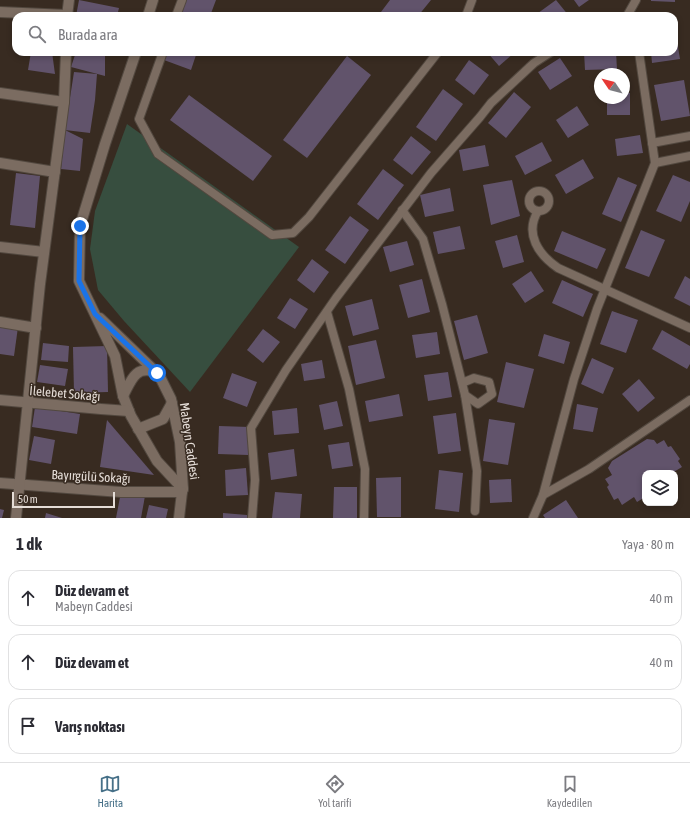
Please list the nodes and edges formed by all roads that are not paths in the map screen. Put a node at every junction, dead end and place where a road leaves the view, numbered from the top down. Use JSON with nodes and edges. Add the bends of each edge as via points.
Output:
{"nodes":[{"id":1,"x":69,"y":0,"type":"edge"},
{"id":2,"x":153,"y":0,"type":"edge"},
{"id":3,"x":182,"y":0,"type":"edge"},
{"id":4,"x":472,"y":0,"type":"edge"},
{"id":5,"x":636,"y":0,"type":"edge"},
{"id":6,"x":0,"y":12,"type":"edge"},
{"id":7,"x":68,"y":12,"type":"edge"},
{"id":8,"x":149,"y":12,"type":"edge"},
{"id":9,"x":178,"y":12,"type":"edge"},
{"id":10,"x":468,"y":12,"type":"edge"},
{"id":11,"x":629,"y":12,"type":"edge"},
{"id":12,"x":12,"y":13,"type":"edge"},
{"id":13,"x":66,"y":56,"type":"edge"},
{"id":14,"x":135,"y":56,"type":"edge"},
{"id":15,"x":162,"y":56,"type":"edge"},
{"id":16,"x":435,"y":56,"type":"edge"},
{"id":17,"x":545,"y":56,"type":"edge"},
{"id":18,"x":640,"y":56,"type":"edge"},
{"id":19,"x":0,"y":93,"type":"edge"},
{"id":20,"x":64,"y":102,"type":"junction"},
{"id":21,"x":690,"y":136,"type":"edge"},
{"id":22,"x":652,"y":143,"type":"junction"},
{"id":23,"x":690,"y":156,"type":"edge"},
{"id":24,"x":0,"y":163,"type":"edge"},
{"id":25,"x":655,"y":163,"type":"junction"},
{"id":26,"x":55,"y":172,"type":"junction"},
{"id":27,"x":402,"y":210,"type":"junction"},
{"id":28,"x":538,"y":211,"type":"dead end"},
{"id":29,"x":0,"y":247,"type":"edge"},
{"id":30,"x":44,"y":252,"type":"junction"},
{"id":31,"x":605,"y":289,"type":"junction"},
{"id":32,"x":327,"y":312,"type":"junction"},
{"id":33,"x":95,"y":314,"type":"junction"},
{"id":34,"x":0,"y":322,"type":"edge"},
{"id":35,"x":36,"y":328,"type":"junction"},
{"id":36,"x":690,"y":328,"type":"edge"},
{"id":37,"x":157,"y":373,"type":"junction"},
{"id":38,"x":462,"y":383,"type":"junction"},
{"id":39,"x":465,"y":395,"type":"junction"},
{"id":40,"x":123,"y":396,"type":"junction"},
{"id":41,"x":0,"y":400,"type":"edge"},
{"id":42,"x":690,"y":400,"type":"edge"},
{"id":43,"x":28,"y":403,"type":"junction"},
{"id":44,"x":172,"y":403,"type":"junction"},
{"id":45,"x":129,"y":411,"type":"junction"},
{"id":46,"x":138,"y":429,"type":"junction"},
{"id":47,"x":0,"y":483,"type":"edge"},
{"id":48,"x":20,"y":485,"type":"junction"},
{"id":49,"x":183,"y":490,"type":"junction"},
{"id":50,"x":544,"y":495,"type":"junction"},
{"id":51,"x":475,"y":511,"type":"dead end"},
{"id":52,"x":16,"y":518,"type":"edge"},
{"id":53,"x":179,"y":518,"type":"edge"},
{"id":54,"x":252,"y":518,"type":"edge"},
{"id":55,"x":364,"y":518,"type":"edge"},
{"id":56,"x":533,"y":518,"type":"edge"}],
"edges":[{"from":1,"to":7,"type":"street"},
{"from":2,"to":8,"type":"street"},
{"from":3,"to":9,"type":"lane"},
{"from":4,"to":10,"type":"lane"},
{"from":5,"to":11,"type":"lane"},
{"from":6,"to":12,"type":"street"},
{"from":13,"to":20,"type":"street"},
{"from":14,"to":33,"type":"street","via":[[104,144],[80,226],[79,281]]},
{"from":15,"to":16,"type":"lane","via":[[139,119],[158,154],[272,235],[293,233],[309,217]]},
{"from":17,"to":27,"type":"lane","via":[[491,103]]},
{"from":18,"to":22,"type":"lane"},
{"from":19,"to":20,"type":"street"},
{"from":20,"to":26,"type":"street"},
{"from":21,"to":22,"type":"lane"},
{"from":22,"to":25,"type":"lane"},
{"from":23,"to":25,"type":"lane"},
{"from":24,"to":26,"type":"street"},
{"from":25,"to":31,"type":"lane"},
{"from":26,"to":30,"type":"street"},
{"from":27,"to":32,"type":"lane"},
{"from":27,"to":38,"type":"lane","via":[[423,239]]},
{"from":28,"to":31,"type":"lane","via":[[533,222],[532,235],[541,254],[558,268]]},
{"from":29,"to":30,"type":"street"},
{"from":30,"to":35,"type":"street"},
{"from":31,"to":36,"type":"lane"},
{"from":31,"to":50,"type":"lane","via":[[574,379]]},
{"from":32,"to":54,"type":"lane","via":[[286,370],[251,428],[255,480]]},
{"from":32,"to":55,"type":"lane","via":[[349,389],[365,469]]},
{"from":33,"to":37,"type":"street","name":"Mabeyn Caddesi"},
{"from":33,"to":40,"type":"street","name":"Mabeyn Caddesi","via":[[116,356]]},
{"from":34,"to":35,"type":"street"},
{"from":35,"to":43,"type":"street"},
{"from":37,"to":40,"type":"street","via":[[147,369],[139,372]]},
{"from":37,"to":44,"type":"street","name":"Mabeyn Caddesi"},
{"from":38,"to":39,"type":"lane"},
{"from":38,"to":39,"type":"lane","via":[[474,378],[489,382],[492,394],[478,404]]},
{"from":39,"to":51,"type":"lane","via":[[476,471]]},
{"from":40,"to":45,"type":"street","name":"Mabeyn Caddesi"},
{"from":41,"to":43,"type":"street","name":"İlelebet Sokağı"},
{"from":42,"to":50,"type":"lane","via":[[589,469]]},
{"from":43,"to":45,"type":"street","name":"İlelebet Sokağı"},
{"from":43,"to":48,"type":"street"},
{"from":44,"to":46,"type":"street","via":[[163,419]]},
{"from":44,"to":49,"type":"street","name":"Mabeyn Caddesi","via":[[180,442]]},
{"from":45,"to":46,"type":"street","name":"Mabeyn Caddesi"},
{"from":46,"to":49,"type":"street","name":"Mabeyn Caddesi","via":[[157,461]]},
{"from":47,"to":48,"type":"street","name":"Bayırgülü Sokağı"},
{"from":48,"to":49,"type":"street","name":"Bayırgülü Sokağı","via":[[121,492]]},
{"from":48,"to":52,"type":"street"},
{"from":49,"to":53,"type":"street","name":"Mabeyn Caddesi"},
{"from":50,"to":56,"type":"lane"}]}
